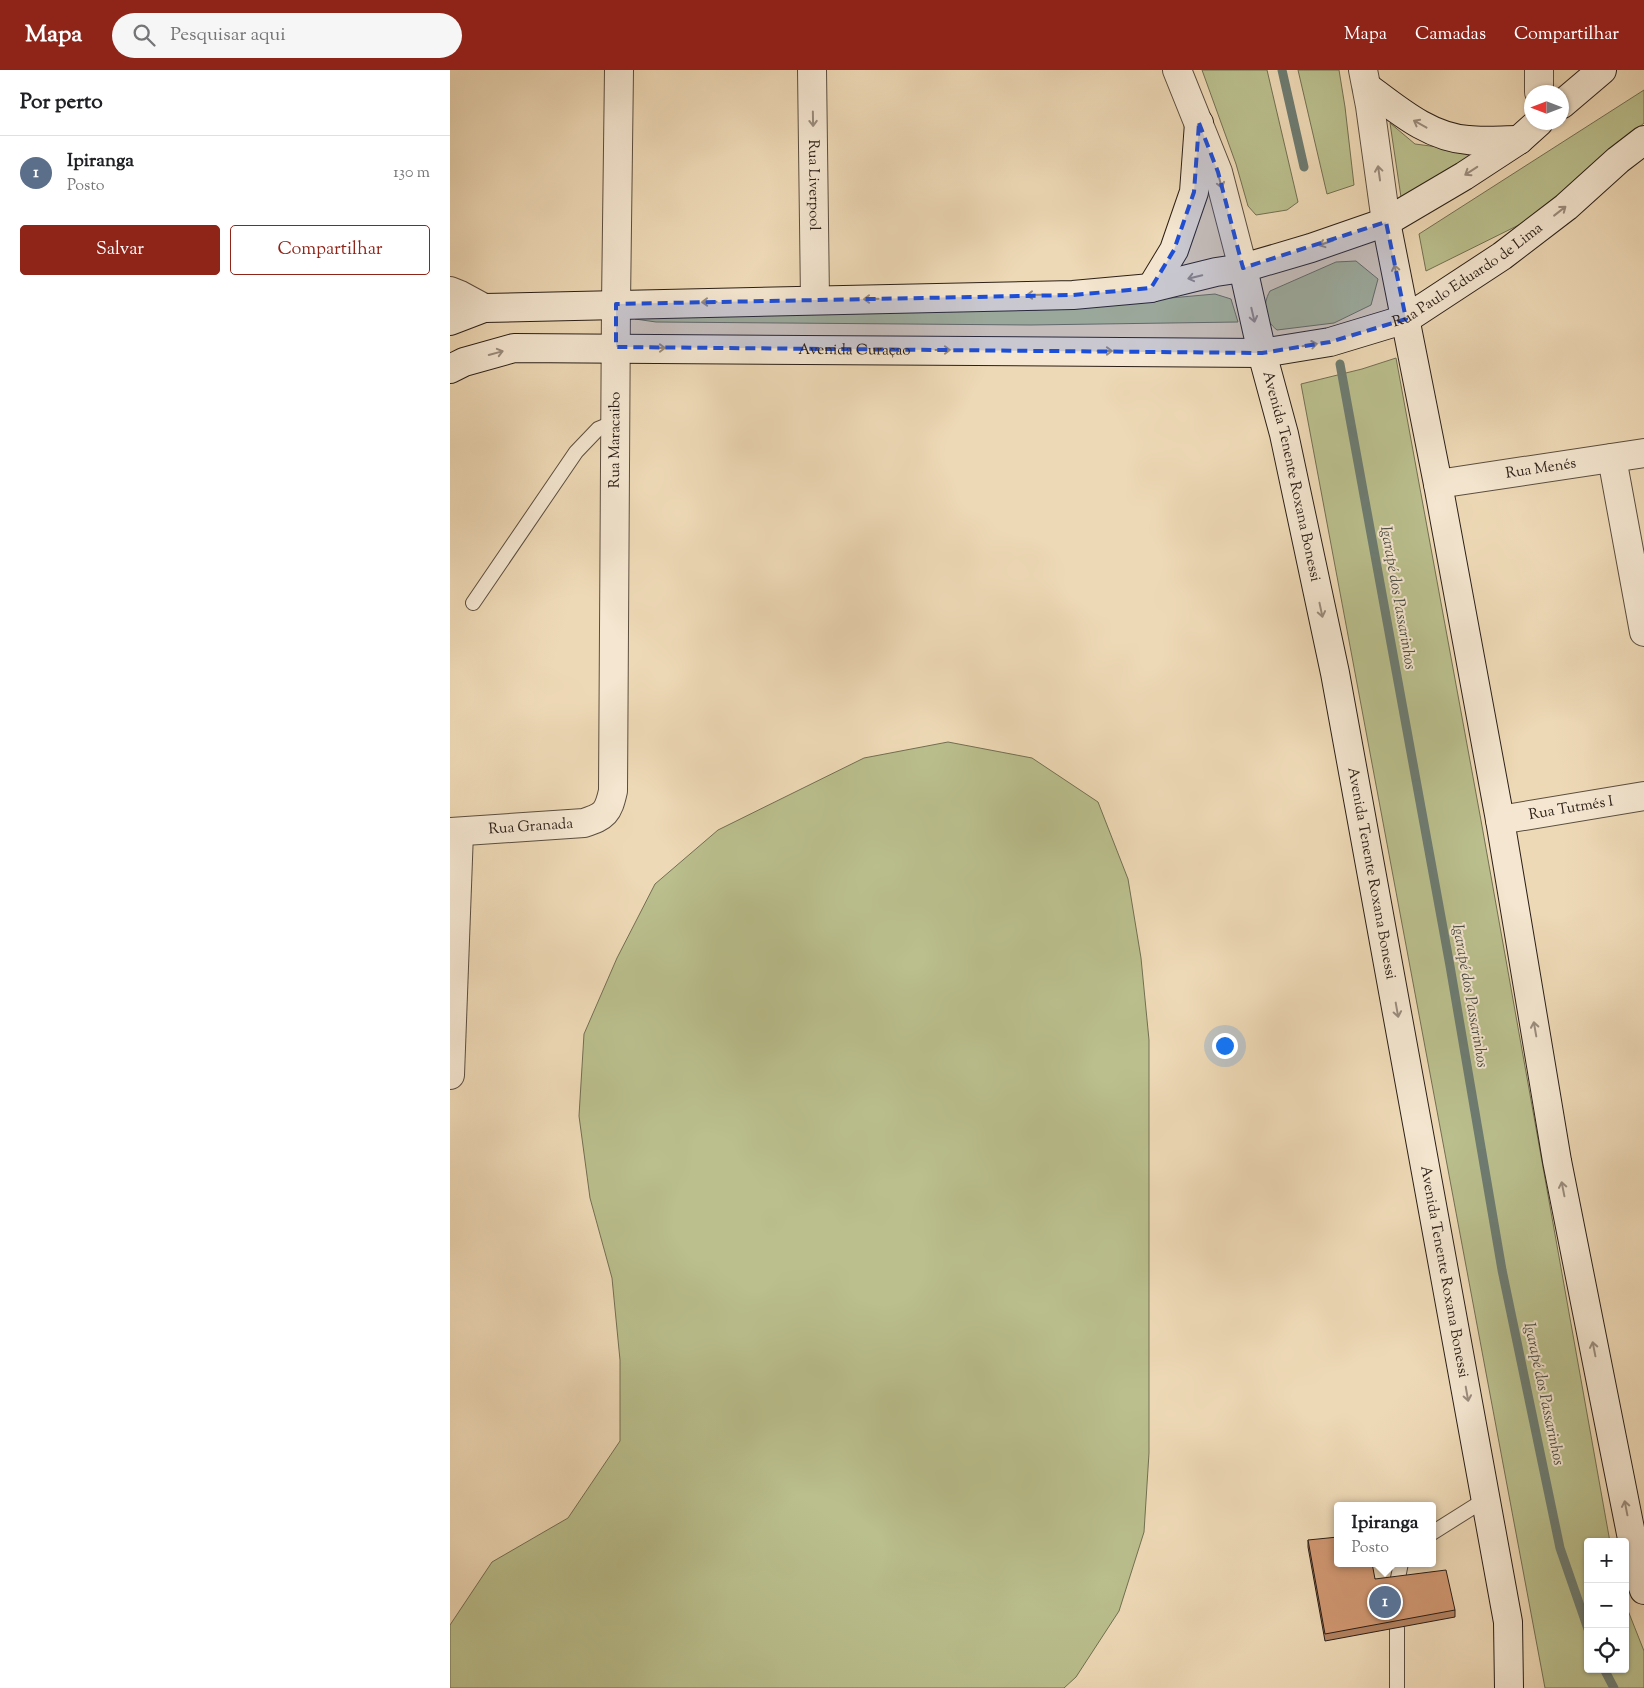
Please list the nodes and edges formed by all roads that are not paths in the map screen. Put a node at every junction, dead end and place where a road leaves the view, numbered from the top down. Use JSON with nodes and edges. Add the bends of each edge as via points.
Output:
{"nodes":[{"id":1,"x":619,"y":70,"type":"edge"},
{"id":2,"x":812,"y":70,"type":"edge"},
{"id":3,"x":1177,"y":70,"type":"edge"},
{"id":4,"x":1539,"y":70,"type":"edge"},
{"id":5,"x":1602,"y":70,"type":"edge"},
{"id":6,"x":1365,"y":79,"type":"edge"},
{"id":7,"x":1539,"y":85,"type":"edge"},
{"id":8,"x":1569,"y":98,"type":"edge"},
{"id":9,"x":1200,"y":123,"type":"junction"},
{"id":10,"x":1524,"y":129,"type":"edge"},
{"id":11,"x":1530,"y":130,"type":"edge"},
{"id":12,"x":1644,"y":140,"type":"edge"},
{"id":13,"x":1386,"y":222,"type":"junction"},
{"id":14,"x":1242,"y":268,"type":"junction"},
{"id":15,"x":1151,"y":288,"type":"junction"},
{"id":16,"x":450,"y":291,"type":"edge"},
{"id":17,"x":815,"y":300,"type":"junction"},
{"id":18,"x":616,"y":304,"type":"junction"},
{"id":19,"x":484,"y":308,"type":"junction"},
{"id":20,"x":1406,"y":320,"type":"junction"},
{"id":21,"x":450,"y":321,"type":"edge"},
{"id":22,"x":616,"y":348,"type":"junction"},
{"id":23,"x":1262,"y":353,"type":"junction"},
{"id":24,"x":450,"y":369,"type":"edge"},
{"id":25,"x":615,"y":422,"type":"junction"},
{"id":26,"x":1644,"y":453,"type":"edge"},
{"id":27,"x":1612,"y":458,"type":"junction"},
{"id":28,"x":1438,"y":484,"type":"junction"},
{"id":29,"x":472,"y":603,"type":"dead end"},
{"id":30,"x":1644,"y":632,"type":"edge"},
{"id":31,"x":1644,"y":796,"type":"edge"},
{"id":32,"x":609,"y":809,"type":"joint"},
{"id":33,"x":1500,"y":820,"type":"junction"},
{"id":34,"x":454,"y":832,"type":"edge"},
{"id":35,"x":450,"y":1075,"type":"edge"},
{"id":36,"x":1486,"y":1500,"type":"junction"},
{"id":37,"x":1436,"y":1530,"type":"edge"},
{"id":38,"x":1399,"y":1567,"type":"edge"},
{"id":39,"x":1396,"y":1584,"type":"edge"},
{"id":40,"x":1644,"y":1590,"type":"edge"},
{"id":41,"x":1397,"y":1628,"type":"edge"},
{"id":42,"x":1397,"y":1688,"type":"edge"},
{"id":43,"x":1509,"y":1688,"type":"edge"}],
"edges":[{"from":1,"to":18,"type":"street","name":"Rua Maracaibo"},
{"from":2,"to":17,"type":"street","name":"Rua Liverpool","one_way":true},
{"from":3,"to":9,"type":"street","name":"Avenida Tenente Roxana Bonessi"},
{"from":4,"to":7,"type":"street"},
{"from":5,"to":8,"type":"street"},
{"from":10,"to":6,"type":"street","one_way":true,"via":[[1467,140],[1436,133],[1409,118]]},
{"from":13,"to":6,"type":"street","one_way":true},
{"from":9,"to":14,"type":"street","name":"Avenida Tenente Roxana Bonessi","one_way":true,"via":[[1218,172]]},
{"from":9,"to":15,"type":"street","via":[[1194,192],[1174,250]]},
{"from":11,"to":13,"type":"street","one_way":true,"via":[[1464,176]]},
{"from":20,"to":12,"type":"street","name":"Rua Paulo Eduardo de Lima","one_way":true,"via":[[1502,256],[1566,207]]},
{"from":13,"to":14,"type":"street","one_way":true},
{"from":20,"to":13,"type":"street","one_way":true},
{"from":14,"to":15,"type":"street","one_way":true},
{"from":14,"to":23,"type":"street","name":"Avenida Tenente Roxana Bonessi","one_way":true},
{"from":15,"to":17,"type":"street","one_way":true,"via":[[1073,294]]},
{"from":16,"to":19,"type":"street"},
{"from":17,"to":18,"type":"street","one_way":true},
{"from":18,"to":19,"type":"street"},
{"from":18,"to":22,"type":"street","name":"Rua Maracaibo"},
{"from":19,"to":21,"type":"street"},
{"from":23,"to":20,"type":"street","name":"Rua Paulo Eduardo de Lima","one_way":true,"via":[[1330,342]]},
{"from":20,"to":28,"type":"street"},
{"from":22,"to":23,"type":"street","name":"Avenida Curaçao","one_way":true},
{"from":24,"to":22,"type":"street","name":"Avenida Curaçao","one_way":true,"via":[[514,348]]},
{"from":22,"to":25,"type":"street","name":"Rua Maracaibo"},
{"from":23,"to":36,"type":"street","name":"Avenida Tenente Roxana Bonessi","one_way":true,"via":[[1284,434],[1335,673]]},
{"from":25,"to":29,"type":"lane","via":[[598,430],[576,452]]},
{"from":25,"to":32,"type":"street","name":"Rua Maracaibo","via":[[613,791]]},
{"from":26,"to":27,"type":"street","name":"Rua Menés"},
{"from":27,"to":28,"type":"street","name":"Rua Menés"},
{"from":27,"to":30,"type":"street"},
{"from":28,"to":33,"type":"street"},
{"from":31,"to":33,"type":"street","name":"Rua Tutmés I"},
{"from":32,"to":34,"type":"street","name":"Rua Granada","via":[[597,819],[584,823]]},
{"from":40,"to":33,"type":"street","one_way":true,"via":[[1557,1161]]},
{"from":34,"to":35,"type":"street"},
{"from":36,"to":37,"type":"lane"},
{"from":36,"to":43,"type":"street","name":"Avenida Tenente Roxana Bonessi","via":[[1508,1622]]},
{"from":38,"to":39,"type":"lane"},
{"from":41,"to":42,"type":"lane"}]}
